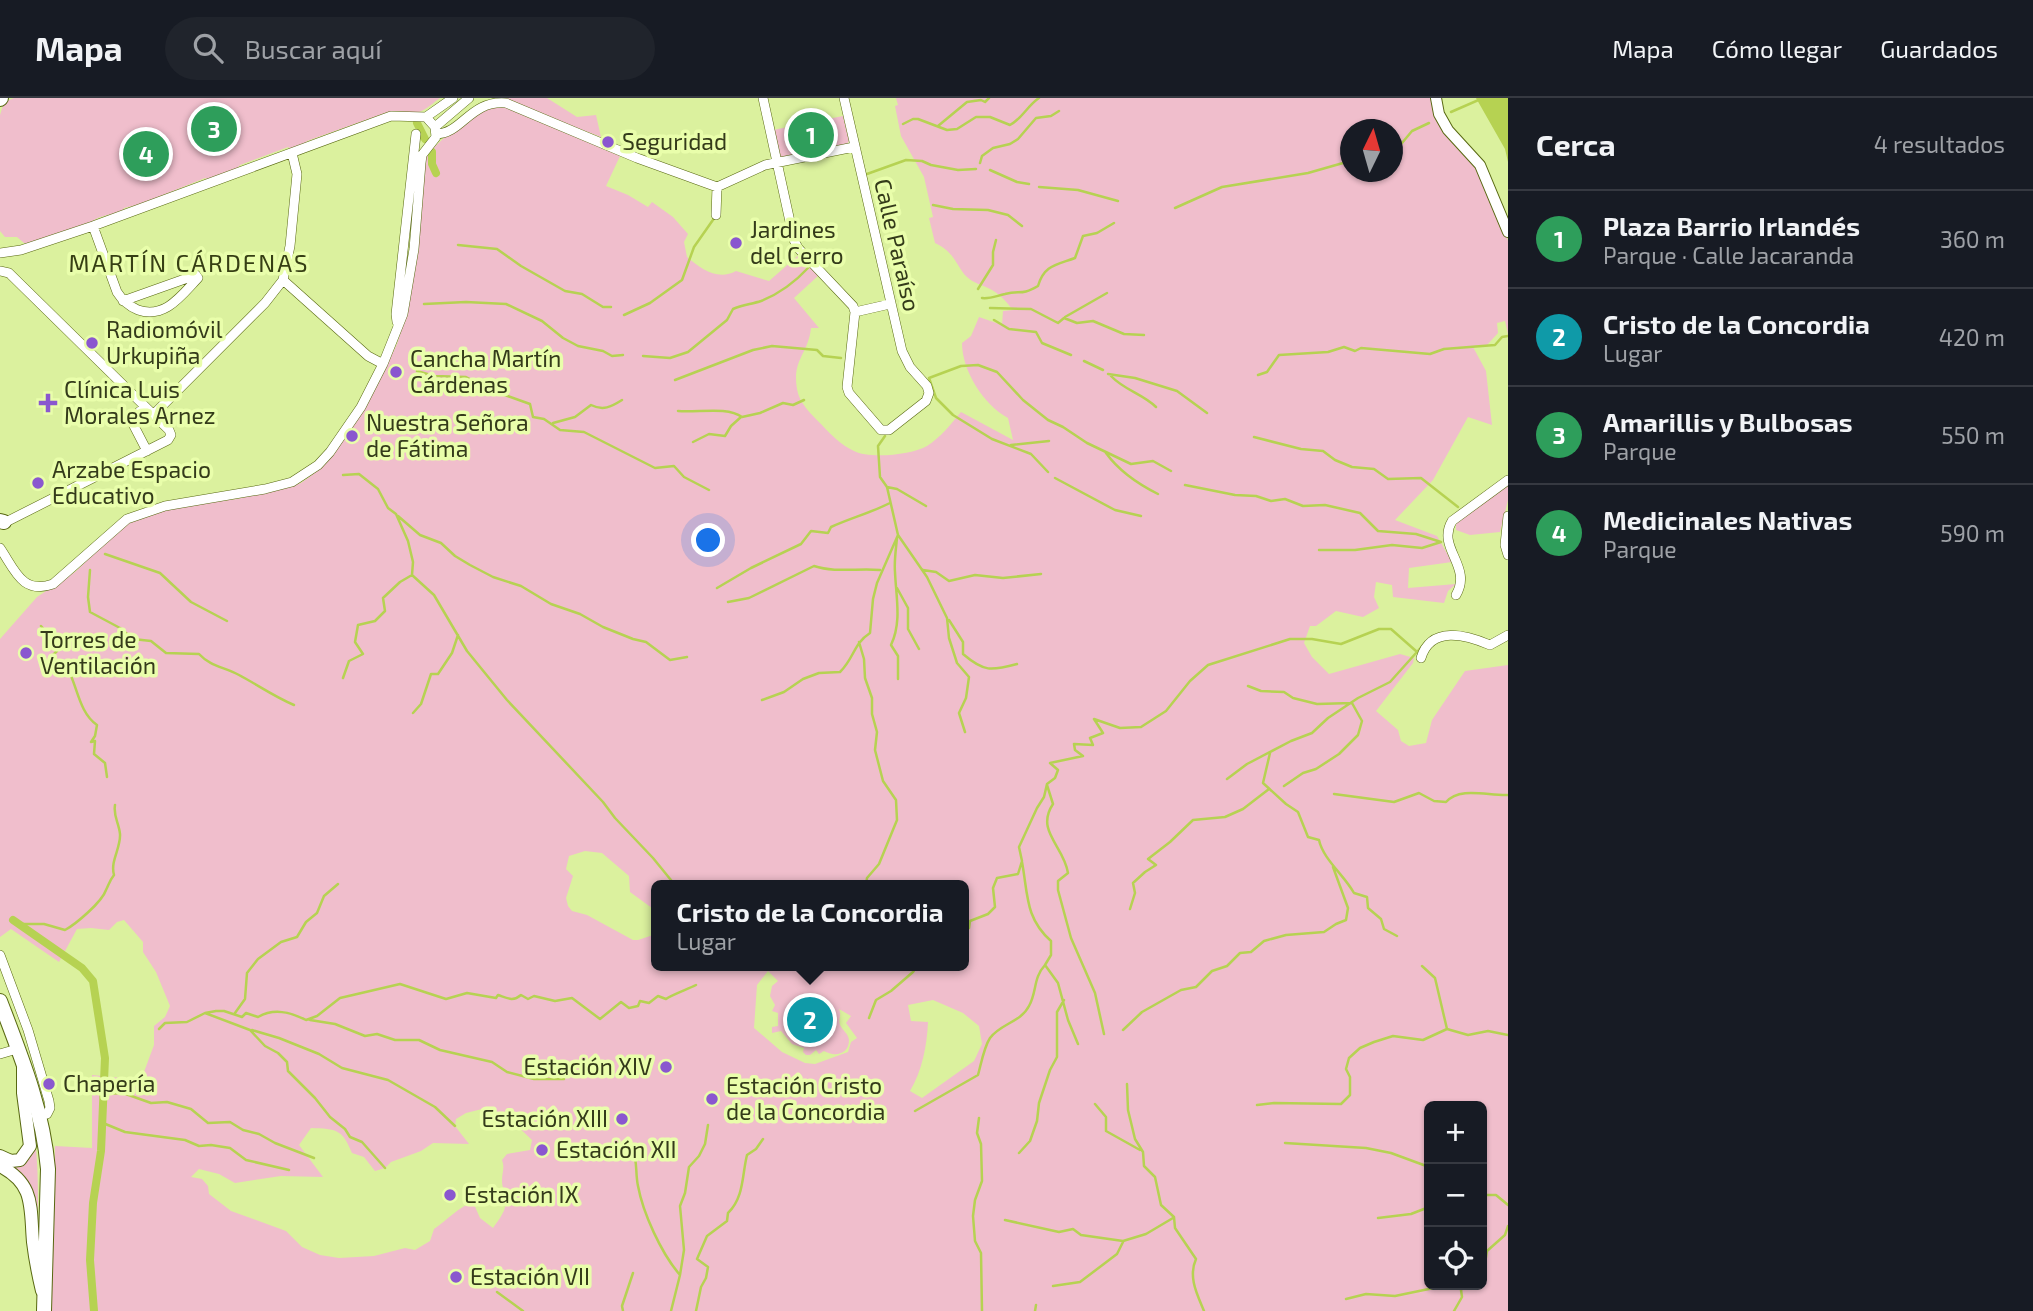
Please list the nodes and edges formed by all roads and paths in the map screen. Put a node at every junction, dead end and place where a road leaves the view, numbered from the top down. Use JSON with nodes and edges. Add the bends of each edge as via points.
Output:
{"nodes":[{"id":1,"x":453,"y":98,"type":"edge"},
{"id":2,"x":469,"y":98,"type":"edge"},
{"id":3,"x":763,"y":98,"type":"edge"},
{"id":4,"x":844,"y":98,"type":"edge"},
{"id":5,"x":1436,"y":98,"type":"edge"},
{"id":6,"x":426,"y":117,"type":"junction"},
{"id":7,"x":412,"y":118,"type":"junction"},
{"id":8,"x":416,"y":134,"type":"junction"},
{"id":9,"x":435,"y":134,"type":"junction"},
{"id":10,"x":854,"y":147,"type":"junction"},
{"id":11,"x":292,"y":152,"type":"junction"},
{"id":12,"x":777,"y":163,"type":"junction"},
{"id":13,"x":718,"y":187,"type":"junction"},
{"id":14,"x":716,"y":215,"type":"dead end"},
{"id":15,"x":93,"y":226,"type":"junction"},
{"id":16,"x":1508,"y":232,"type":"edge"},
{"id":17,"x":0,"y":253,"type":"edge"},
{"id":18,"x":0,"y":271,"type":"edge"},
{"id":19,"x":283,"y":279,"type":"junction"},
{"id":20,"x":123,"y":301,"type":"junction"},
{"id":21,"x":890,"y":304,"type":"junction"},
{"id":22,"x":855,"y":312,"type":"junction"},
{"id":23,"x":397,"y":324,"type":"junction"},
{"id":24,"x":383,"y":364,"type":"junction"},
{"id":25,"x":145,"y":407,"type":"junction"},
{"id":26,"x":153,"y":415,"type":"junction"},
{"id":27,"x":147,"y":450,"type":"junction"},
{"id":28,"x":1508,"y":480,"type":"edge"},
{"id":29,"x":1508,"y":516,"type":"edge"},
{"id":30,"x":1,"y":523,"type":"edge"},
{"id":31,"x":0,"y":548,"type":"edge"},
{"id":32,"x":1508,"y":555,"type":"edge"},
{"id":33,"x":2,"y":569,"type":"edge"},
{"id":34,"x":16,"y":572,"type":"junction"},
{"id":35,"x":1456,"y":595,"type":"dead end"},
{"id":36,"x":1508,"y":635,"type":"edge"},
{"id":37,"x":1421,"y":658,"type":"dead end"},
{"id":38,"x":0,"y":955,"type":"edge"},
{"id":39,"x":13,"y":991,"type":"junction"},
{"id":40,"x":0,"y":1002,"type":"edge"},
{"id":41,"x":17,"y":1049,"type":"junction"},
{"id":42,"x":0,"y":1054,"type":"edge"},
{"id":43,"x":23,"y":1064,"type":"junction"},
{"id":44,"x":40,"y":1116,"type":"junction"},
{"id":45,"x":0,"y":1156,"type":"edge"},
{"id":46,"x":0,"y":1166,"type":"edge"},
{"id":47,"x":44,"y":1304,"type":"edge"}],
"edges":[{"from":1,"to":6,"type":"street"},
{"from":2,"to":9,"type":"street"},
{"from":3,"to":12,"type":"street"},
{"from":4,"to":10,"type":"street","name":"Calle Paraíso"},
{"from":5,"to":16,"type":"street","via":[[1448,130],[1480,165]]},
{"from":6,"to":7,"type":"street"},
{"from":6,"to":9,"type":"street"},
{"from":7,"to":8,"type":"street"},
{"from":7,"to":11,"type":"street","via":[[391,116]]},
{"from":8,"to":9,"type":"street","via":[[422,142]]},
{"from":8,"to":23,"type":"street"},
{"from":9,"to":13,"type":"street","via":[[448,131],[483,105],[506,103]]},
{"from":9,"to":23,"type":"street","via":[[422,155],[414,249],[403,314]]},
{"from":10,"to":12,"type":"street"},
{"from":10,"to":21,"type":"street","name":"Calle Paraíso"},
{"from":11,"to":15,"type":"street"},
{"from":11,"to":19,"type":"street","via":[[297,174]]},
{"from":12,"to":13,"type":"street"},
{"from":12,"to":22,"type":"street","via":[[798,248]]},
{"from":13,"to":14,"type":"street"},
{"from":15,"to":17,"type":"street"},
{"from":15,"to":20,"type":"street"},
{"from":18,"to":25,"type":"street","via":[[9,273]]},
{"from":19,"to":24,"type":"street","via":[[368,356]]},
{"from":19,"to":26,"type":"street","via":[[265,303]]},
{"from":20,"to":20,"type":"street","via":[[141,311],[164,310],[198,278]]},
{"from":21,"to":22,"type":"street"},
{"from":21,"to":22,"type":"street","name":"Calle Paraíso","via":[[902,351],[929,393],[926,401],[890,430],[881,430],[847,387]]},
{"from":23,"to":24,"type":"street"},
{"from":24,"to":34,"type":"street","via":[[343,435],[304,476],[265,489],[165,506],[127,519],[44,587],[28,586]]},
{"from":25,"to":26,"type":"street"},
{"from":25,"to":27,"type":"street","via":[[134,416],[133,424]]},
{"from":26,"to":27,"type":"street","via":[[171,435]]},
{"from":27,"to":30,"type":"street"},
{"from":28,"to":35,"type":"street","via":[[1447,529],[1460,574]]},
{"from":29,"to":32,"type":"street"},
{"from":31,"to":34,"type":"street"},
{"from":33,"to":34,"type":"street"},
{"from":36,"to":37,"type":"street","via":[[1490,645],[1460,636],[1438,636]]},
{"from":38,"to":39,"type":"street"},
{"from":39,"to":40,"type":"street"},
{"from":39,"to":44,"type":"street","via":[[49,1101],[47,1114]]},
{"from":40,"to":41,"type":"highway"},
{"from":41,"to":42,"type":"street"},
{"from":41,"to":43,"type":"highway"},
{"from":43,"to":44,"type":"highway"},
{"from":43,"to":45,"type":"main road","via":[[30,1146],[20,1160]]},
{"from":44,"to":47,"type":"highway","via":[[48,1169]]},
{"from":46,"to":47,"type":"main road","via":[[27,1190]]}]}
